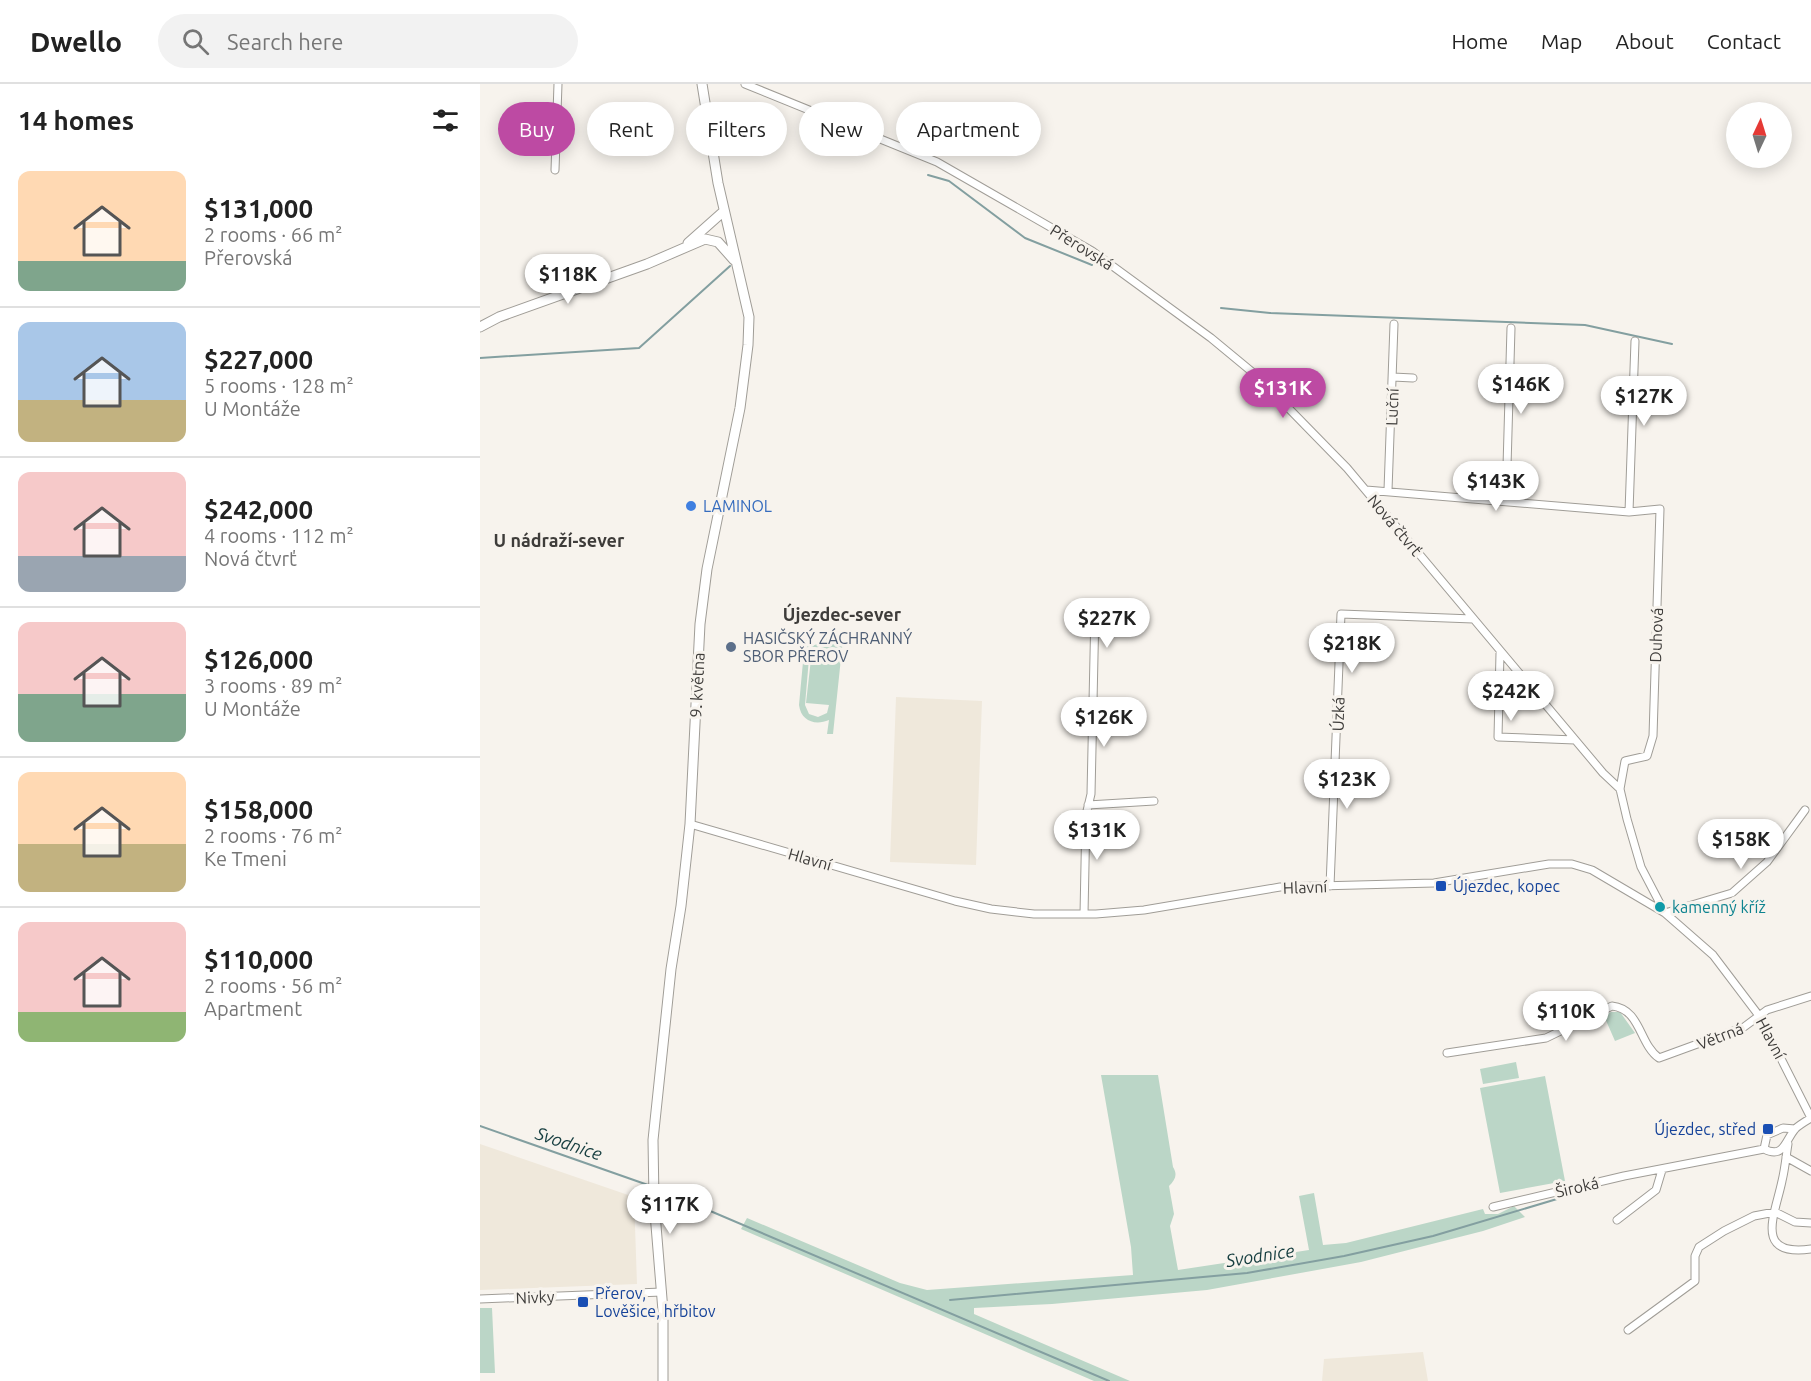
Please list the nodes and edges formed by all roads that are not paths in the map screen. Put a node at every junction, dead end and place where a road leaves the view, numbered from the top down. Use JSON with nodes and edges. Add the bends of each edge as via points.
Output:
{"nodes":[{"id":1,"x":558,"y":84,"type":"edge"},
{"id":2,"x":702,"y":84,"type":"edge"},
{"id":3,"x":744,"y":84,"type":"edge"},
{"id":4,"x":555,"y":170,"type":"dead end"},
{"id":5,"x":724,"y":211,"type":"junction"},
{"id":6,"x":673,"y":253,"type":"junction"},
{"id":7,"x":736,"y":261,"type":"junction"},
{"id":8,"x":1394,"y":324,"type":"dead end"},
{"id":9,"x":480,"y":327,"type":"edge"},
{"id":10,"x":1511,"y":328,"type":"dead end"},
{"id":11,"x":1635,"y":341,"type":"dead end"},
{"id":12,"x":1393,"y":377,"type":"junction"},
{"id":13,"x":1413,"y":378,"type":"dead end"},
{"id":14,"x":1366,"y":490,"type":"junction"},
{"id":15,"x":1388,"y":490,"type":"junction"},
{"id":16,"x":1506,"y":501,"type":"junction"},
{"id":17,"x":1629,"y":512,"type":"junction"},
{"id":18,"x":1660,"y":514,"type":"joint"},
{"id":19,"x":1095,"y":610,"type":"dead end"},
{"id":20,"x":1473,"y":619,"type":"junction"},
{"id":21,"x":1500,"y":653,"type":"junction"},
{"id":22,"x":1575,"y":740,"type":"junction"},
{"id":23,"x":1620,"y":789,"type":"junction"},
{"id":24,"x":1154,"y":801,"type":"dead end"},
{"id":25,"x":1088,"y":805,"type":"junction"},
{"id":26,"x":1806,"y":810,"type":"dead end"},
{"id":27,"x":690,"y":824,"type":"junction"},
{"id":28,"x":1330,"y":886,"type":"junction"},
{"id":29,"x":1084,"y":914,"type":"junction"},
{"id":30,"x":1665,"y":914,"type":"junction"},
{"id":31,"x":1811,"y":996,"type":"edge"},
{"id":32,"x":1760,"y":1017,"type":"junction"},
{"id":33,"x":1447,"y":1053,"type":"dead end"},
{"id":34,"x":1811,"y":1118,"type":"edge"},
{"id":35,"x":1795,"y":1129,"type":"junction"},
{"id":36,"x":1788,"y":1143,"type":"junction"},
{"id":37,"x":1764,"y":1149,"type":"junction"},
{"id":38,"x":1786,"y":1157,"type":"junction"},
{"id":39,"x":1662,"y":1170,"type":"junction"},
{"id":40,"x":1811,"y":1171,"type":"edge"},
{"id":41,"x":1493,"y":1206,"type":"dead end"},
{"id":42,"x":1775,"y":1212,"type":"junction"},
{"id":43,"x":1617,"y":1220,"type":"dead end"},
{"id":44,"x":1811,"y":1223,"type":"edge"},
{"id":45,"x":1811,"y":1249,"type":"edge"},
{"id":46,"x":662,"y":1292,"type":"junction"},
{"id":47,"x":480,"y":1299,"type":"edge"},
{"id":48,"x":1628,"y":1330,"type":"dead end"},
{"id":49,"x":663,"y":1381,"type":"edge"}],
"edges":[{"from":1,"to":4,"type":"street"},
{"from":2,"to":5,"type":"street","name":"9. května"},
{"from":3,"to":14,"type":"street","name":"Přerovská","via":[[937,162],[1092,251],[1163,301],[1257,376]]},
{"from":5,"to":6,"type":"street"},
{"from":5,"to":7,"type":"street","name":"9. května"},
{"from":6,"to":7,"type":"street","via":[[709,239],[722,245]]},
{"from":6,"to":9,"type":"street","via":[[518,309]]},
{"from":7,"to":27,"type":"street","name":"9. května","via":[[749,317],[748,345],[700,624]]},
{"from":8,"to":12,"type":"street","name":"Luční"},
{"from":10,"to":16,"type":"street"},
{"from":11,"to":17,"type":"street"},
{"from":12,"to":13,"type":"street"},
{"from":12,"to":15,"type":"street","name":"Luční"},
{"from":14,"to":15,"type":"street","name":"Nová čtvrť"},
{"from":14,"to":20,"type":"street","name":"Nová čtvrť"},
{"from":15,"to":16,"type":"street","name":"Nová čtvrť"},
{"from":16,"to":17,"type":"street","name":"Nová čtvrť"},
{"from":17,"to":18,"type":"street","name":"Nová čtvrť","via":[[1660,509]]},
{"from":18,"to":23,"type":"street","name":"Duhová","via":[[1653,731],[1647,756],[1625,760]]},
{"from":19,"to":25,"type":"street"},
{"from":20,"to":21,"type":"street","name":"Nová čtvrť"},
{"from":20,"to":28,"type":"street","name":"Úzká","via":[[1341,614]]},
{"from":21,"to":22,"type":"street","name":"Nová čtvrť"},
{"from":21,"to":22,"type":"street","via":[[1498,737]]},
{"from":22,"to":23,"type":"street","name":"Nová čtvrť"},
{"from":23,"to":30,"type":"street","via":[[1641,867]]},
{"from":24,"to":25,"type":"street"},
{"from":25,"to":29,"type":"street"},
{"from":26,"to":30,"type":"street","via":[[1767,862],[1732,893]]},
{"from":27,"to":29,"type":"street","name":"Hlavní","via":[[955,902],[1034,914]]},
{"from":27,"to":46,"type":"street","name":"9. května","via":[[653,1140]]},
{"from":28,"to":29,"type":"street","name":"Hlavní","via":[[1280,887],[1144,910]]},
{"from":28,"to":30,"type":"street","name":"Hlavní","via":[[1434,883],[1549,864],[1572,864],[1592,870]]},
{"from":30,"to":32,"type":"street","name":"Hlavní","via":[[1713,955]]},
{"from":31,"to":32,"type":"street","name":"Větrná","via":[[1767,1010]]},
{"from":32,"to":33,"type":"street","name":"Větrná","via":[[1744,1028],[1659,1058],[1633,1017],[1612,1006],[1546,1038]]},
{"from":32,"to":34,"type":"street","name":"Hlavní"},
{"from":34,"to":35,"type":"street"},
{"from":35,"to":36,"type":"street"},
{"from":35,"to":37,"type":"street","via":[[1783,1128],[1767,1135]]},
{"from":36,"to":37,"type":"street","name":"Široká","via":[[1776,1152]]},
{"from":36,"to":38,"type":"street"},
{"from":37,"to":39,"type":"street","name":"Široká"},
{"from":38,"to":40,"type":"street"},
{"from":38,"to":42,"type":"street"},
{"from":39,"to":41,"type":"street","name":"Široká"},
{"from":39,"to":43,"type":"street","via":[[1656,1190]]},
{"from":42,"to":44,"type":"street","via":[[1795,1222]]},
{"from":42,"to":45,"type":"street","via":[[1771,1227],[1776,1242],[1798,1251]]},
{"from":42,"to":48,"type":"street","via":[[1754,1216],[1699,1247],[1695,1281]]},
{"from":46,"to":47,"type":"street","name":"Nivky"},
{"from":46,"to":49,"type":"street","name":"9. května"}]}
